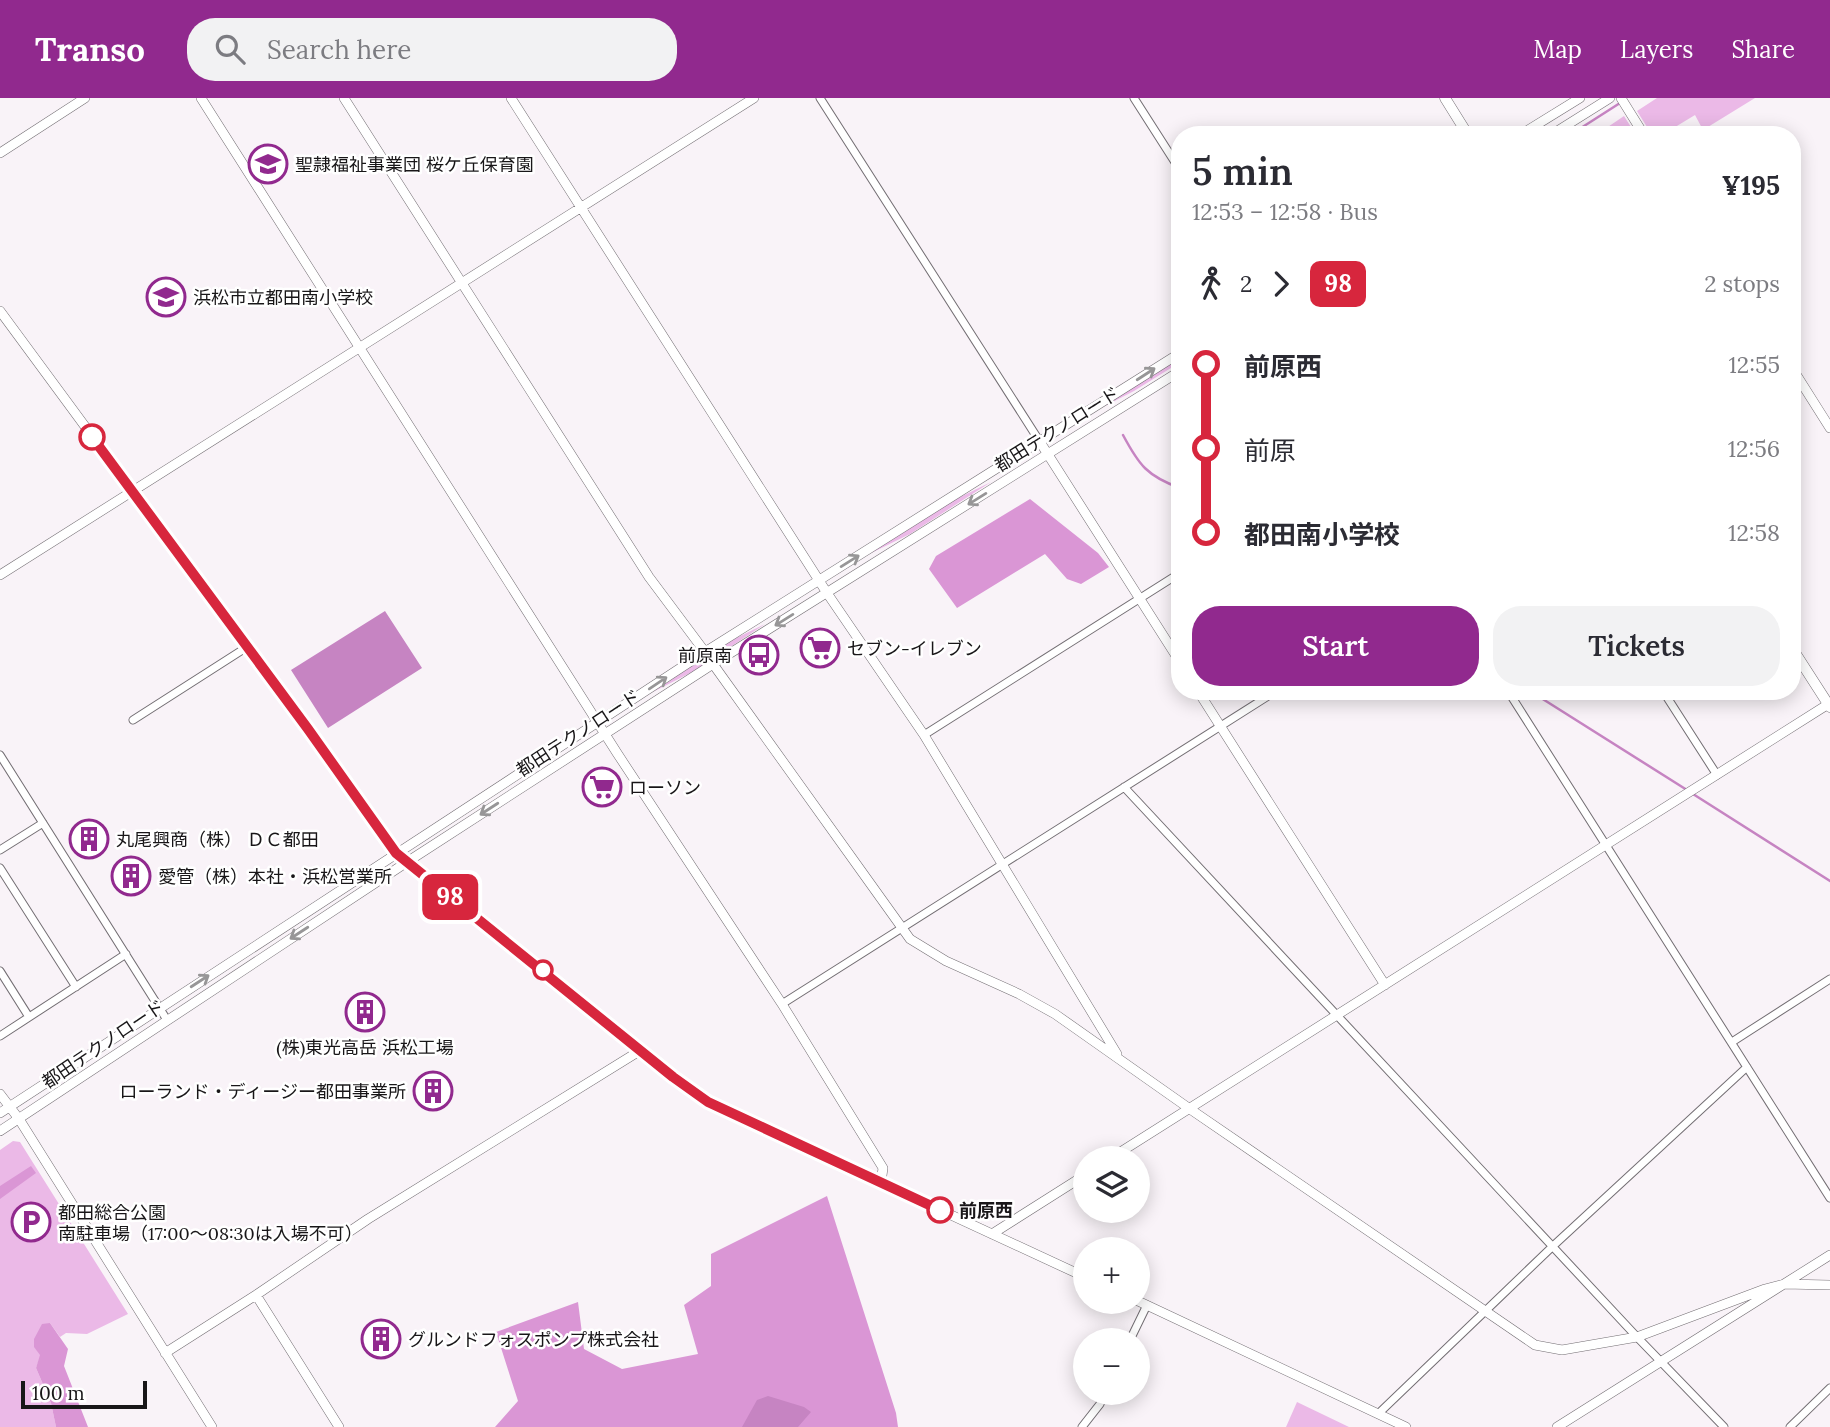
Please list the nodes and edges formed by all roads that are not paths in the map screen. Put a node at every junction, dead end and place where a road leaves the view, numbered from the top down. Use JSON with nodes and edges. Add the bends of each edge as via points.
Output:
{"nodes":[{"id":1,"x":85,"y":98,"type":"edge"},
{"id":2,"x":201,"y":98,"type":"edge"},
{"id":3,"x":344,"y":98,"type":"edge"},
{"id":4,"x":511,"y":98,"type":"edge"},
{"id":5,"x":754,"y":98,"type":"edge"},
{"id":6,"x":820,"y":98,"type":"edge"},
{"id":7,"x":1134,"y":98,"type":"edge"},
{"id":8,"x":1445,"y":98,"type":"edge"},
{"id":9,"x":1580,"y":98,"type":"edge"},
{"id":10,"x":1610,"y":98,"type":"edge"},
{"id":11,"x":1621,"y":98,"type":"edge"},
{"id":12,"x":1462,"y":126,"type":"edge"},
{"id":13,"x":1535,"y":126,"type":"edge"},
{"id":14,"x":1565,"y":126,"type":"edge"},
{"id":15,"x":1638,"y":126,"type":"edge"},
{"id":16,"x":0,"y":153,"type":"edge"},
{"id":17,"x":1171,"y":156,"type":"edge"},
{"id":18,"x":581,"y":208,"type":"junction"},
{"id":19,"x":463,"y":283,"type":"junction"},
{"id":20,"x":0,"y":312,"type":"edge"},
{"id":21,"x":360,"y":348,"type":"junction"},
{"id":22,"x":1171,"y":359,"type":"edge"},
{"id":23,"x":1171,"y":377,"type":"edge"},
{"id":24,"x":1801,"y":382,"type":"edge"},
{"id":25,"x":1830,"y":428,"type":"edge"},
{"id":26,"x":1040,"y":442,"type":"junction"},
{"id":27,"x":1047,"y":454,"type":"junction"},
{"id":28,"x":133,"y":492,"type":"junction"},
{"id":29,"x":0,"y":575,"type":"edge"},
{"id":30,"x":1171,"y":578,"type":"edge"},
{"id":31,"x":819,"y":581,"type":"junction"},
{"id":32,"x":827,"y":593,"type":"junction"},
{"id":33,"x":1139,"y":598,"type":"junction"},
{"id":34,"x":247,"y":647,"type":"junction"},
{"id":35,"x":1171,"y":648,"type":"edge"},
{"id":36,"x":705,"y":652,"type":"junction"},
{"id":37,"x":1801,"y":662,"type":"edge"},
{"id":38,"x":713,"y":664,"type":"junction"},
{"id":39,"x":1204,"y":700,"type":"edge"},
{"id":40,"x":1262,"y":700,"type":"edge"},
{"id":41,"x":1514,"y":700,"type":"edge"},
{"id":42,"x":1669,"y":700,"type":"edge"},
{"id":43,"x":1829,"y":705,"type":"edge"},
{"id":44,"x":133,"y":720,"type":"dead end"},
{"id":45,"x":598,"y":723,"type":"junction"},
{"id":46,"x":1220,"y":726,"type":"junction"},
{"id":47,"x":605,"y":734,"type":"junction"},
{"id":48,"x":924,"y":734,"type":"junction"},
{"id":49,"x":0,"y":755,"type":"edge"},
{"id":50,"x":1717,"y":775,"type":"junction"},
{"id":51,"x":1124,"y":787,"type":"junction"},
{"id":52,"x":43,"y":823,"type":"junction"},
{"id":53,"x":1605,"y":847,"type":"junction"},
{"id":54,"x":0,"y":850,"type":"edge"},
{"id":55,"x":396,"y":853,"type":"junction"},
{"id":56,"x":407,"y":862,"type":"junction"},
{"id":57,"x":1003,"y":864,"type":"junction"},
{"id":58,"x":0,"y":868,"type":"edge"},
{"id":59,"x":901,"y":928,"type":"junction"},
{"id":60,"x":126,"y":954,"type":"junction"},
{"id":61,"x":0,"y":971,"type":"edge"},
{"id":62,"x":1830,"y":979,"type":"edge"},
{"id":63,"x":1385,"y":985,"type":"junction"},
{"id":64,"x":76,"y":987,"type":"junction"},
{"id":65,"x":782,"y":1003,"type":"junction"},
{"id":66,"x":160,"y":1008,"type":"junction"},
{"id":67,"x":1338,"y":1016,"type":"junction"},
{"id":68,"x":29,"y":1017,"type":"junction"},
{"id":69,"x":167,"y":1020,"type":"junction"},
{"id":70,"x":0,"y":1035,"type":"edge"},
{"id":71,"x":1732,"y":1042,"type":"junction"},
{"id":72,"x":641,"y":1050,"type":"junction"},
{"id":73,"x":1120,"y":1059,"type":"junction"},
{"id":74,"x":1747,"y":1067,"type":"junction"},
{"id":75,"x":0,"y":1094,"type":"edge"},
{"id":76,"x":9,"y":1107,"type":"junction"},
{"id":77,"x":1190,"y":1110,"type":"junction"},
{"id":78,"x":0,"y":1113,"type":"edge"},
{"id":79,"x":19,"y":1119,"type":"junction"},
{"id":80,"x":0,"y":1131,"type":"edge"},
{"id":81,"x":1131,"y":1146,"type":"edge"},
{"id":82,"x":881,"y":1183,"type":"junction"},
{"id":83,"x":1073,"y":1183,"type":"edge"},
{"id":84,"x":1830,"y":1198,"type":"edge"},
{"id":85,"x":992,"y":1234,"type":"junction"},
{"id":86,"x":1553,"y":1247,"type":"junction"},
{"id":87,"x":1830,"y":1255,"type":"edge"},
{"id":88,"x":1073,"y":1271,"type":"edge"},
{"id":89,"x":1784,"y":1284,"type":"junction"},
{"id":90,"x":1830,"y":1285,"type":"edge"},
{"id":91,"x":256,"y":1296,"type":"junction"},
{"id":92,"x":1150,"y":1306,"type":"edge"},
{"id":93,"x":1483,"y":1312,"type":"junction"},
{"id":94,"x":1637,"y":1337,"type":"junction"},
{"id":95,"x":165,"y":1353,"type":"junction"},
{"id":96,"x":1661,"y":1361,"type":"junction"},
{"id":97,"x":1830,"y":1388,"type":"edge"},
{"id":98,"x":1099,"y":1405,"type":"edge"},
{"id":99,"x":1378,"y":1414,"type":"junction"},
{"id":100,"x":212,"y":1427,"type":"edge"},
{"id":101,"x":339,"y":1427,"type":"edge"},
{"id":102,"x":1082,"y":1427,"type":"edge"},
{"id":103,"x":1406,"y":1427,"type":"edge"},
{"id":104,"x":1557,"y":1427,"type":"edge"},
{"id":105,"x":1724,"y":1427,"type":"edge"},
{"id":106,"x":1790,"y":1427,"type":"edge"}],
"edges":[{"from":1,"to":16,"type":"street"},
{"from":2,"to":21,"type":"street"},
{"from":3,"to":19,"type":"street"},
{"from":4,"to":18,"type":"street"},
{"from":5,"to":18,"type":"street"},
{"from":6,"to":26,"type":"street"},
{"from":7,"to":17,"type":"street"},
{"from":8,"to":12,"type":"main road"},
{"from":9,"to":13,"type":"street"},
{"from":10,"to":14,"type":"street"},
{"from":11,"to":15,"type":"street"},
{"from":18,"to":19,"type":"street"},
{"from":18,"to":31,"type":"street"},
{"from":19,"to":21,"type":"street"},
{"from":19,"to":36,"type":"street","via":[[649,576]]},
{"from":20,"to":28,"type":"street"},
{"from":21,"to":28,"type":"street"},
{"from":21,"to":45,"type":"street"},
{"from":26,"to":22,"type":"street","name":"都田テクノロード","one_way":true},
{"from":23,"to":27,"type":"street","name":"都田テクノロード"},
{"from":24,"to":25,"type":"street"},
{"from":26,"to":27,"type":"street"},
{"from":31,"to":26,"type":"street","name":"都田テクノロード","one_way":true},
{"from":27,"to":32,"type":"street","name":"都田テクノロード","one_way":true},
{"from":27,"to":33,"type":"street"},
{"from":28,"to":29,"type":"street"},
{"from":28,"to":34,"type":"street"},
{"from":30,"to":33,"type":"street"},
{"from":31,"to":32,"type":"street"},
{"from":31,"to":36,"type":"street","name":"都田テクノロード"},
{"from":32,"to":38,"type":"street","name":"都田テクノロード","one_way":true},
{"from":32,"to":48,"type":"street"},
{"from":33,"to":35,"type":"street"},
{"from":33,"to":48,"type":"street"},
{"from":34,"to":44,"type":"street"},
{"from":34,"to":55,"type":"street"},
{"from":45,"to":36,"type":"street","name":"都田テクノロード","one_way":true},
{"from":37,"to":43,"type":"main road"},
{"from":38,"to":47,"type":"street","name":"都田テクノロード"},
{"from":38,"to":59,"type":"street"},
{"from":39,"to":46,"type":"street"},
{"from":40,"to":46,"type":"street"},
{"from":41,"to":53,"type":"street"},
{"from":42,"to":50,"type":"street"},
{"from":43,"to":50,"type":"street"},
{"from":45,"to":47,"type":"street"},
{"from":45,"to":55,"type":"street","name":"都田テクノロード"},
{"from":46,"to":51,"type":"street"},
{"from":46,"to":63,"type":"street"},
{"from":47,"to":56,"type":"street","name":"都田テクノロード","one_way":true},
{"from":47,"to":65,"type":"street"},
{"from":48,"to":57,"type":"street"},
{"from":49,"to":52,"type":"street"},
{"from":50,"to":53,"type":"street"},
{"from":51,"to":57,"type":"street"},
{"from":51,"to":67,"type":"street"},
{"from":52,"to":54,"type":"street"},
{"from":52,"to":60,"type":"street"},
{"from":53,"to":63,"type":"street"},
{"from":53,"to":71,"type":"street"},
{"from":55,"to":56,"type":"street"},
{"from":66,"to":55,"type":"street","name":"都田テクノロード","one_way":true},
{"from":56,"to":69,"type":"street","name":"都田テクノロード","one_way":true},
{"from":56,"to":72,"type":"street"},
{"from":57,"to":59,"type":"street"},
{"from":57,"to":73,"type":"street"},
{"from":58,"to":64,"type":"street"},
{"from":59,"to":65,"type":"street"},
{"from":59,"to":73,"type":"street","via":[[921,947],[1055,1014]]},
{"from":60,"to":64,"type":"street"},
{"from":60,"to":66,"type":"street"},
{"from":61,"to":68,"type":"street"},
{"from":62,"to":71,"type":"street"},
{"from":63,"to":67,"type":"street"},
{"from":64,"to":68,"type":"street"},
{"from":65,"to":82,"type":"street","via":[[883,1168]]},
{"from":66,"to":69,"type":"street"},
{"from":66,"to":76,"type":"street","name":"都田テクノロード"},
{"from":67,"to":77,"type":"street"},
{"from":67,"to":86,"type":"street"},
{"from":68,"to":70,"type":"street"},
{"from":69,"to":79,"type":"street","name":"都田テクノロード"},
{"from":71,"to":74,"type":"street"},
{"from":72,"to":82,"type":"street","via":[[708,1102]]},
{"from":72,"to":91,"type":"street","via":[[368,1219]]},
{"from":73,"to":77,"type":"street"},
{"from":74,"to":84,"type":"street"},
{"from":74,"to":86,"type":"street"},
{"from":75,"to":76,"type":"street"},
{"from":76,"to":78,"type":"street","name":"都田テクノロード"},
{"from":76,"to":79,"type":"street"},
{"from":77,"to":81,"type":"street"},
{"from":77,"to":93,"type":"street"},
{"from":79,"to":80,"type":"street","name":"都田テクノロード"},
{"from":79,"to":95,"type":"street"},
{"from":82,"to":85,"type":"street"},
{"from":83,"to":85,"type":"street"},
{"from":85,"to":88,"type":"street"},
{"from":86,"to":93,"type":"street"},
{"from":86,"to":94,"type":"street"},
{"from":87,"to":89,"type":"street"},
{"from":89,"to":90,"type":"street"},
{"from":89,"to":94,"type":"street"},
{"from":89,"to":96,"type":"street"},
{"from":91,"to":95,"type":"street"},
{"from":91,"to":101,"type":"street"},
{"from":92,"to":99,"type":"street"},
{"from":93,"to":94,"type":"street","via":[[1535,1345],[1562,1350]]},
{"from":93,"to":99,"type":"street"},
{"from":94,"to":96,"type":"street"},
{"from":95,"to":100,"type":"street"},
{"from":96,"to":104,"type":"street"},
{"from":96,"to":105,"type":"street"},
{"from":97,"to":106,"type":"street"},
{"from":98,"to":102,"type":"street"},
{"from":99,"to":103,"type":"street"}]}
